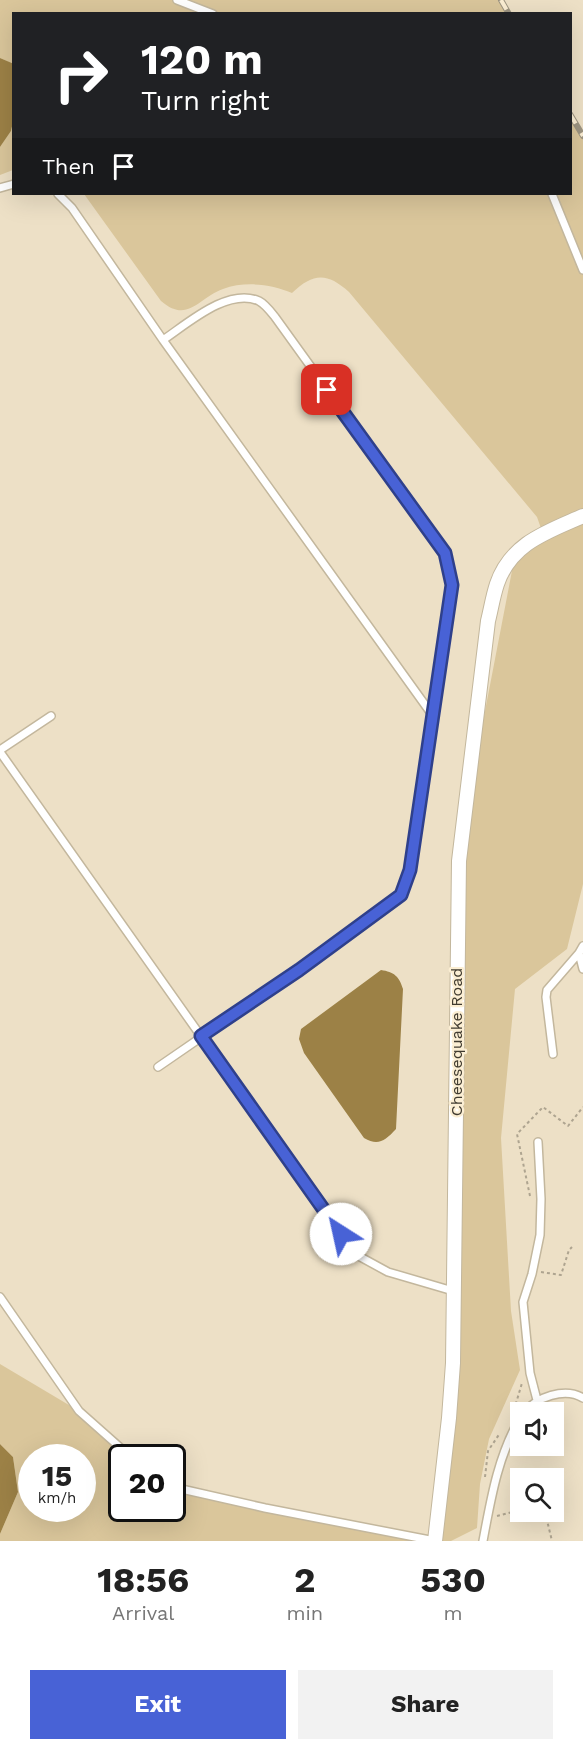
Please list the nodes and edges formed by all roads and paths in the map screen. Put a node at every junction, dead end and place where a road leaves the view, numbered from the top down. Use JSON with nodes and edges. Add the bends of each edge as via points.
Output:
{"nodes":[{"id":1,"x":177,"y":0,"type":"edge"},
{"id":2,"x":208,"y":12,"type":"edge"},
{"id":3,"x":59,"y":195,"type":"edge"},
{"id":4,"x":552,"y":195,"type":"edge"},
{"id":5,"x":583,"y":270,"type":"edge"},
{"id":6,"x":163,"y":340,"type":"junction"},
{"id":7,"x":583,"y":516,"type":"edge"},
{"id":8,"x":51,"y":716,"type":"dead end"},
{"id":9,"x":433,"y":716,"type":"junction"},
{"id":10,"x":0,"y":751,"type":"edge"},
{"id":11,"x":581,"y":950,"type":"edge"},
{"id":12,"x":583,"y":969,"type":"edge"},
{"id":13,"x":201,"y":1036,"type":"junction"},
{"id":14,"x":553,"y":1054,"type":"dead end"},
{"id":15,"x":158,"y":1067,"type":"dead end"},
{"id":16,"x":538,"y":1142,"type":"dead end"},
{"id":17,"x":572,"y":1247,"type":"dead end"},
{"id":18,"x":540,"y":1272,"type":"dead end"},
{"id":19,"x":455,"y":1292,"type":"junction"},
{"id":20,"x":0,"y":1297,"type":"edge"},
{"id":21,"x":583,"y":1398,"type":"edge"},
{"id":22,"x":537,"y":1400,"type":"joint"},
{"id":23,"x":510,"y":1435,"type":"edge"},
{"id":24,"x":116,"y":1444,"type":"edge"},
{"id":25,"x":186,"y":1490,"type":"edge"},
{"id":26,"x":510,"y":1513,"type":"edge"},
{"id":27,"x":495,"y":1517,"type":"dead end"},
{"id":28,"x":547,"y":1522,"type":"edge"},
{"id":29,"x":435,"y":1541,"type":"edge"},
{"id":30,"x":483,"y":1541,"type":"edge"},
{"id":31,"x":552,"y":1541,"type":"edge"}],
"edges":[{"from":1,"to":2,"type":"lane"},
{"from":3,"to":6,"type":"lane"},
{"from":4,"to":5,"type":"lane"},
{"from":6,"to":9,"type":"lane"},
{"from":6,"to":9,"type":"lane","via":[[218,303],[240,297],[260,301],[276,317],[445,553],[452,585]]},
{"from":7,"to":19,"type":"street","name":"Cheesequake Road","via":[[516,550],[497,582],[488,621],[459,861]]},
{"from":8,"to":10,"type":"lane"},
{"from":9,"to":13,"type":"lane","via":[[410,870],[401,895]]},
{"from":10,"to":13,"type":"lane"},
{"from":11,"to":12,"type":"lane"},
{"from":11,"to":14,"type":"lane","via":[[547,990]]},
{"from":13,"to":15,"type":"lane"},
{"from":13,"to":19,"type":"lane","via":[[355,1254],[388,1272]]},
{"from":16,"to":22,"type":"lane","via":[[540,1235],[523,1302],[530,1373]]},
{"from":17,"to":18,"type":"path","via":[[561,1275]]},
{"from":19,"to":29,"type":"street","name":"Cheesequake Road","via":[[449,1418]]},
{"from":20,"to":24,"type":"lane","via":[[79,1411]]},
{"from":21,"to":22,"type":"lane","via":[[565,1393]]},
{"from":23,"to":30,"type":"lane","via":[[499,1465]]},
{"from":25,"to":29,"type":"lane"},
{"from":26,"to":27,"type":"path"},
{"from":28,"to":31,"type":"path"}]}
